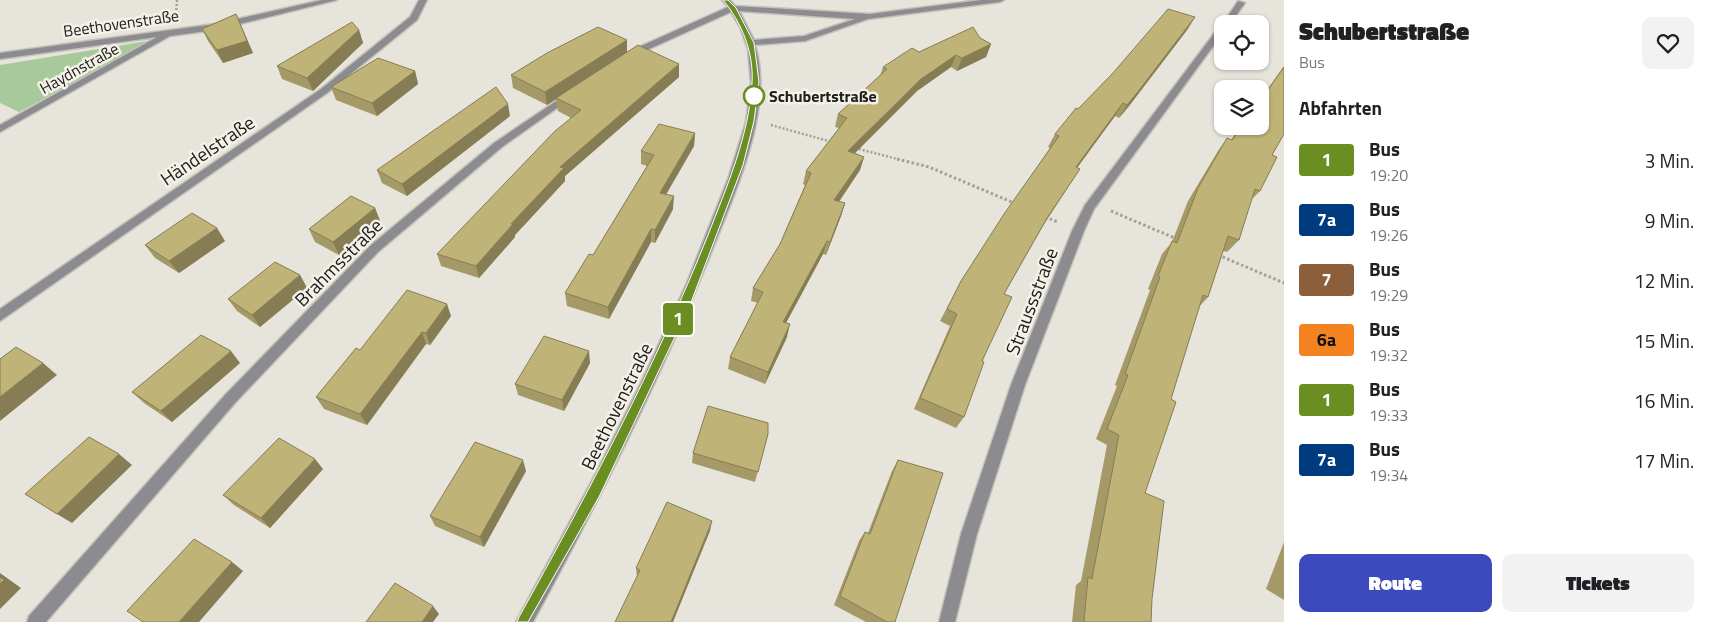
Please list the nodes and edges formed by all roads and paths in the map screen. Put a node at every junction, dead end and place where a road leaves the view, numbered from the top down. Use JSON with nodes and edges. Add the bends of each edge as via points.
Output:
{"nodes":[{"id":1,"x":177,"y":0,"type":"edge"},
{"id":2,"x":334,"y":0,"type":"edge"},
{"id":3,"x":423,"y":0,"type":"edge"},
{"id":4,"x":1000,"y":0,"type":"edge"},
{"id":5,"x":1241,"y":3,"type":"dead end"},
{"id":6,"x":730,"y":4,"type":"edge"},
{"id":7,"x":1232,"y":15,"type":"edge"},
{"id":8,"x":870,"y":17,"type":"junction"},
{"id":9,"x":175,"y":19,"type":"dead end"},
{"id":10,"x":173,"y":32,"type":"junction"},
{"id":11,"x":1214,"y":39,"type":"edge"},
{"id":12,"x":751,"y":43,"type":"junction"},
{"id":13,"x":0,"y":56,"type":"edge"},
{"id":14,"x":619,"y":64,"type":"edge"},
{"id":15,"x":585,"y":86,"type":"edge"},
{"id":16,"x":768,"y":125,"type":"dead end"},
{"id":17,"x":0,"y":129,"type":"edge"},
{"id":18,"x":834,"y":142,"type":"edge"},
{"id":19,"x":853,"y":147,"type":"edge"},
{"id":20,"x":1020,"y":206,"type":"edge"},
{"id":21,"x":1038,"y":213,"type":"edge"},
{"id":22,"x":1115,"y":213,"type":"dead end"},
{"id":23,"x":1056,"y":221,"type":"edge"},
{"id":24,"x":1185,"y":242,"type":"edge"},
{"id":25,"x":1212,"y":253,"type":"edge"},
{"id":26,"x":1284,"y":283,"type":"edge"},
{"id":27,"x":0,"y":316,"type":"edge"},
{"id":28,"x":35,"y":622,"type":"edge"},
{"id":29,"x":524,"y":622,"type":"edge"},
{"id":30,"x":947,"y":622,"type":"edge"}],
"edges":[{"from":1,"to":9,"type":"path"},
{"from":2,"to":10,"type":"street","name":"Beethovenstraße","via":[[215,27]]},
{"from":3,"to":27,"type":"street","name":"Händelstraße","via":[[414,18],[324,91]]},
{"from":4,"to":8,"type":"street"},
{"from":5,"to":7,"type":"street"},
{"from":6,"to":8,"type":"street"},
{"from":6,"to":12,"type":"street","name":"Beethovenstraße"},
{"from":6,"to":14,"type":"street"},
{"from":8,"to":12,"type":"street","via":[[805,38]]},
{"from":10,"to":13,"type":"street","name":"Beethovenstraße"},
{"from":10,"to":17,"type":"street","name":"Haydnstraße"},
{"from":11,"to":30,"type":"street","name":"Straussstraße","via":[[1090,208],[1078,231],[1015,394],[968,534]]},
{"from":12,"to":29,"type":"street","name":"Beethovenstraße","via":[[756,82],[751,121],[739,165],[685,305],[595,493]]},
{"from":15,"to":28,"type":"street","name":"Brahmsstraße","via":[[498,145],[374,249],[230,400]]},
{"from":16,"to":18,"type":"path"},
{"from":19,"to":20,"type":"path","via":[[929,167]]},
{"from":21,"to":23,"type":"path"},
{"from":22,"to":24,"type":"path"},
{"from":25,"to":26,"type":"path"}]}
